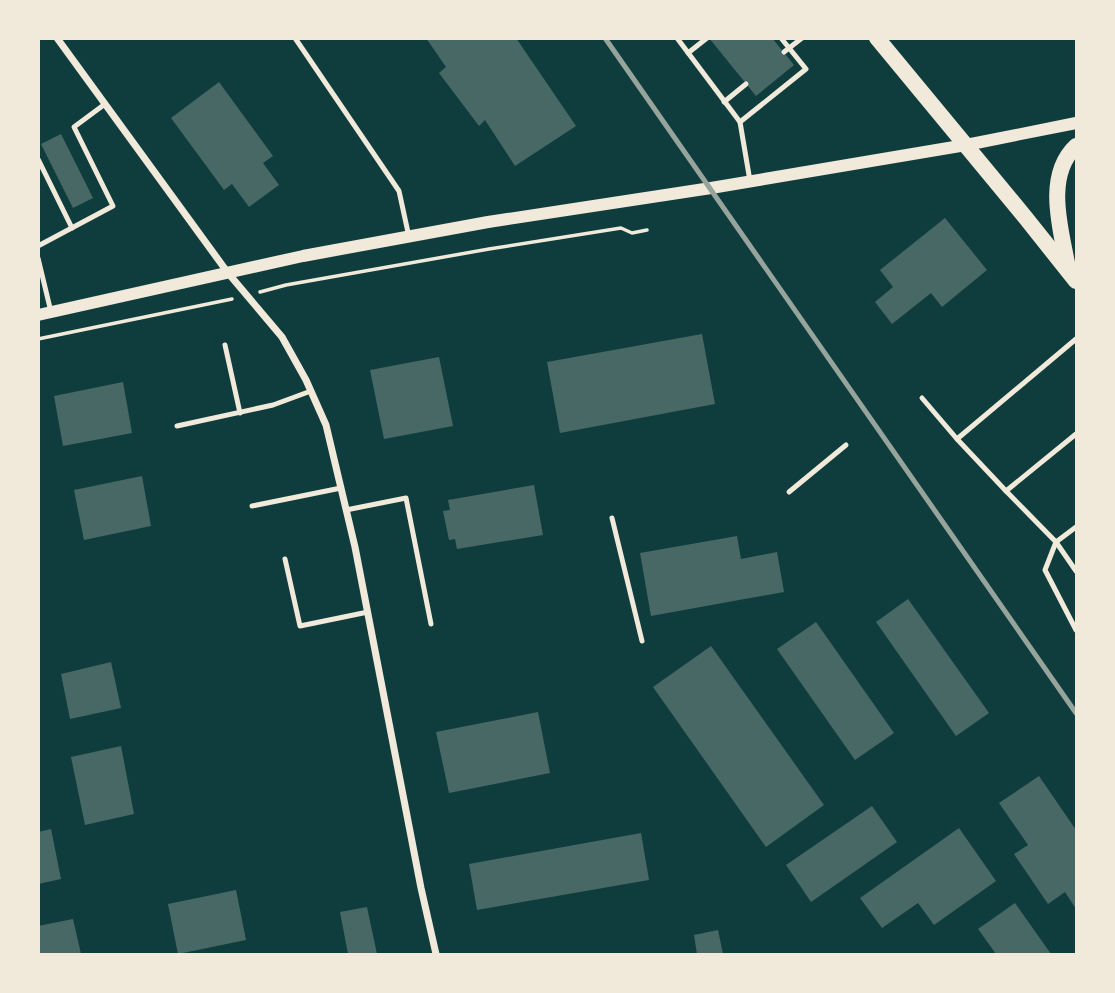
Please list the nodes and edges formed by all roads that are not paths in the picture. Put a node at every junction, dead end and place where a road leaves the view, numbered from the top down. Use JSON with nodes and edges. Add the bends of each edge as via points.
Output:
{"nodes":[{"id":1,"x":57,"y":38,"type":"edge"},
{"id":2,"x":295,"y":38,"type":"edge"},
{"id":3,"x":677,"y":38,"type":"edge"},
{"id":4,"x":707,"y":38,"type":"edge"},
{"id":5,"x":781,"y":38,"type":"edge"},
{"id":6,"x":802,"y":38,"type":"edge"},
{"id":7,"x":877,"y":38,"type":"edge"},
{"id":8,"x":786,"y":50,"type":"junction"},
{"id":9,"x":688,"y":53,"type":"junction"},
{"id":10,"x":746,"y":84,"type":"dead end"},
{"id":11,"x":724,"y":102,"type":"junction"},
{"id":12,"x":106,"y":104,"type":"junction"},
{"id":13,"x":740,"y":122,"type":"junction"},
{"id":14,"x":1076,"y":123,"type":"edge"},
{"id":15,"x":966,"y":145,"type":"junction"},
{"id":16,"x":1076,"y":146,"type":"edge"},
{"id":17,"x":38,"y":159,"type":"edge"},
{"id":18,"x":750,"y":181,"type":"junction"},
{"id":19,"x":72,"y":228,"type":"junction"},
{"id":20,"x":409,"y":237,"type":"junction"},
{"id":21,"x":38,"y":247,"type":"edge"},
{"id":22,"x":38,"y":258,"type":"edge"},
{"id":23,"x":228,"y":273,"type":"junction"},
{"id":24,"x":1072,"y":276,"type":"edge"},
{"id":25,"x":45,"y":314,"type":"edge"},
{"id":26,"x":1076,"y":339,"type":"edge"},
{"id":27,"x":225,"y":345,"type":"dead end"},
{"id":28,"x":311,"y":391,"type":"junction"},
{"id":29,"x":922,"y":398,"type":"dead end"},
{"id":30,"x":240,"y":413,"type":"junction"},
{"id":31,"x":177,"y":426,"type":"dead end"},
{"id":32,"x":1076,"y":434,"type":"edge"},
{"id":33,"x":957,"y":439,"type":"junction"},
{"id":34,"x":846,"y":445,"type":"dead end"},
{"id":35,"x":341,"y":488,"type":"junction"},
{"id":36,"x":1006,"y":491,"type":"junction"},
{"id":37,"x":789,"y":492,"type":"dead end"},
{"id":38,"x":252,"y":506,"type":"dead end"},
{"id":39,"x":346,"y":510,"type":"junction"},
{"id":40,"x":612,"y":518,"type":"dead end"},
{"id":41,"x":1076,"y":527,"type":"edge"},
{"id":42,"x":1056,"y":542,"type":"junction"},
{"id":43,"x":285,"y":559,"type":"dead end"},
{"id":44,"x":1076,"y":571,"type":"edge"},
{"id":45,"x":368,"y":612,"type":"junction"},
{"id":46,"x":430,"y":624,"type":"dead end"},
{"id":47,"x":1076,"y":629,"type":"edge"},
{"id":48,"x":642,"y":641,"type":"dead end"},
{"id":49,"x":436,"y":954,"type":"edge"}],
"edges":[{"from":1,"to":12,"type":"street"},
{"from":2,"to":20,"type":"lane","via":[[399,191]]},
{"from":3,"to":9,"type":"lane"},
{"from":4,"to":9,"type":"lane"},
{"from":5,"to":8,"type":"lane"},
{"from":6,"to":8,"type":"lane"},
{"from":7,"to":15,"type":"main road"},
{"from":8,"to":13,"type":"lane","via":[[806,69]]},
{"from":9,"to":11,"type":"lane"},
{"from":10,"to":11,"type":"lane"},
{"from":11,"to":13,"type":"lane"},
{"from":12,"to":19,"type":"lane","via":[[74,127],[113,206]]},
{"from":12,"to":23,"type":"street"},
{"from":13,"to":18,"type":"lane"},
{"from":14,"to":15,"type":"street"},
{"from":15,"to":18,"type":"street"},
{"from":15,"to":24,"type":"main road"},
{"from":16,"to":24,"type":"main road","via":[[1062,164],[1058,197]]},
{"from":17,"to":19,"type":"lane"},
{"from":18,"to":20,"type":"street"},
{"from":19,"to":21,"type":"lane"},
{"from":20,"to":23,"type":"street"},
{"from":22,"to":25,"type":"lane"},
{"from":23,"to":25,"type":"street"},
{"from":23,"to":28,"type":"street","via":[[282,337]]},
{"from":26,"to":33,"type":"lane"},
{"from":27,"to":30,"type":"lane"},
{"from":28,"to":30,"type":"lane"},
{"from":28,"to":35,"type":"street","via":[[326,425]]},
{"from":29,"to":33,"type":"lane"},
{"from":30,"to":31,"type":"lane"},
{"from":32,"to":36,"type":"lane"},
{"from":33,"to":36,"type":"lane"},
{"from":34,"to":37,"type":"lane"},
{"from":35,"to":38,"type":"lane"},
{"from":35,"to":39,"type":"street"},
{"from":36,"to":42,"type":"lane"},
{"from":39,"to":45,"type":"street"},
{"from":39,"to":46,"type":"lane","via":[[406,498]]},
{"from":40,"to":48,"type":"lane"},
{"from":41,"to":42,"type":"lane"},
{"from":42,"to":44,"type":"lane"},
{"from":42,"to":47,"type":"lane","via":[[1045,569]]},
{"from":43,"to":45,"type":"lane","via":[[300,625]]},
{"from":45,"to":49,"type":"street"}]}
